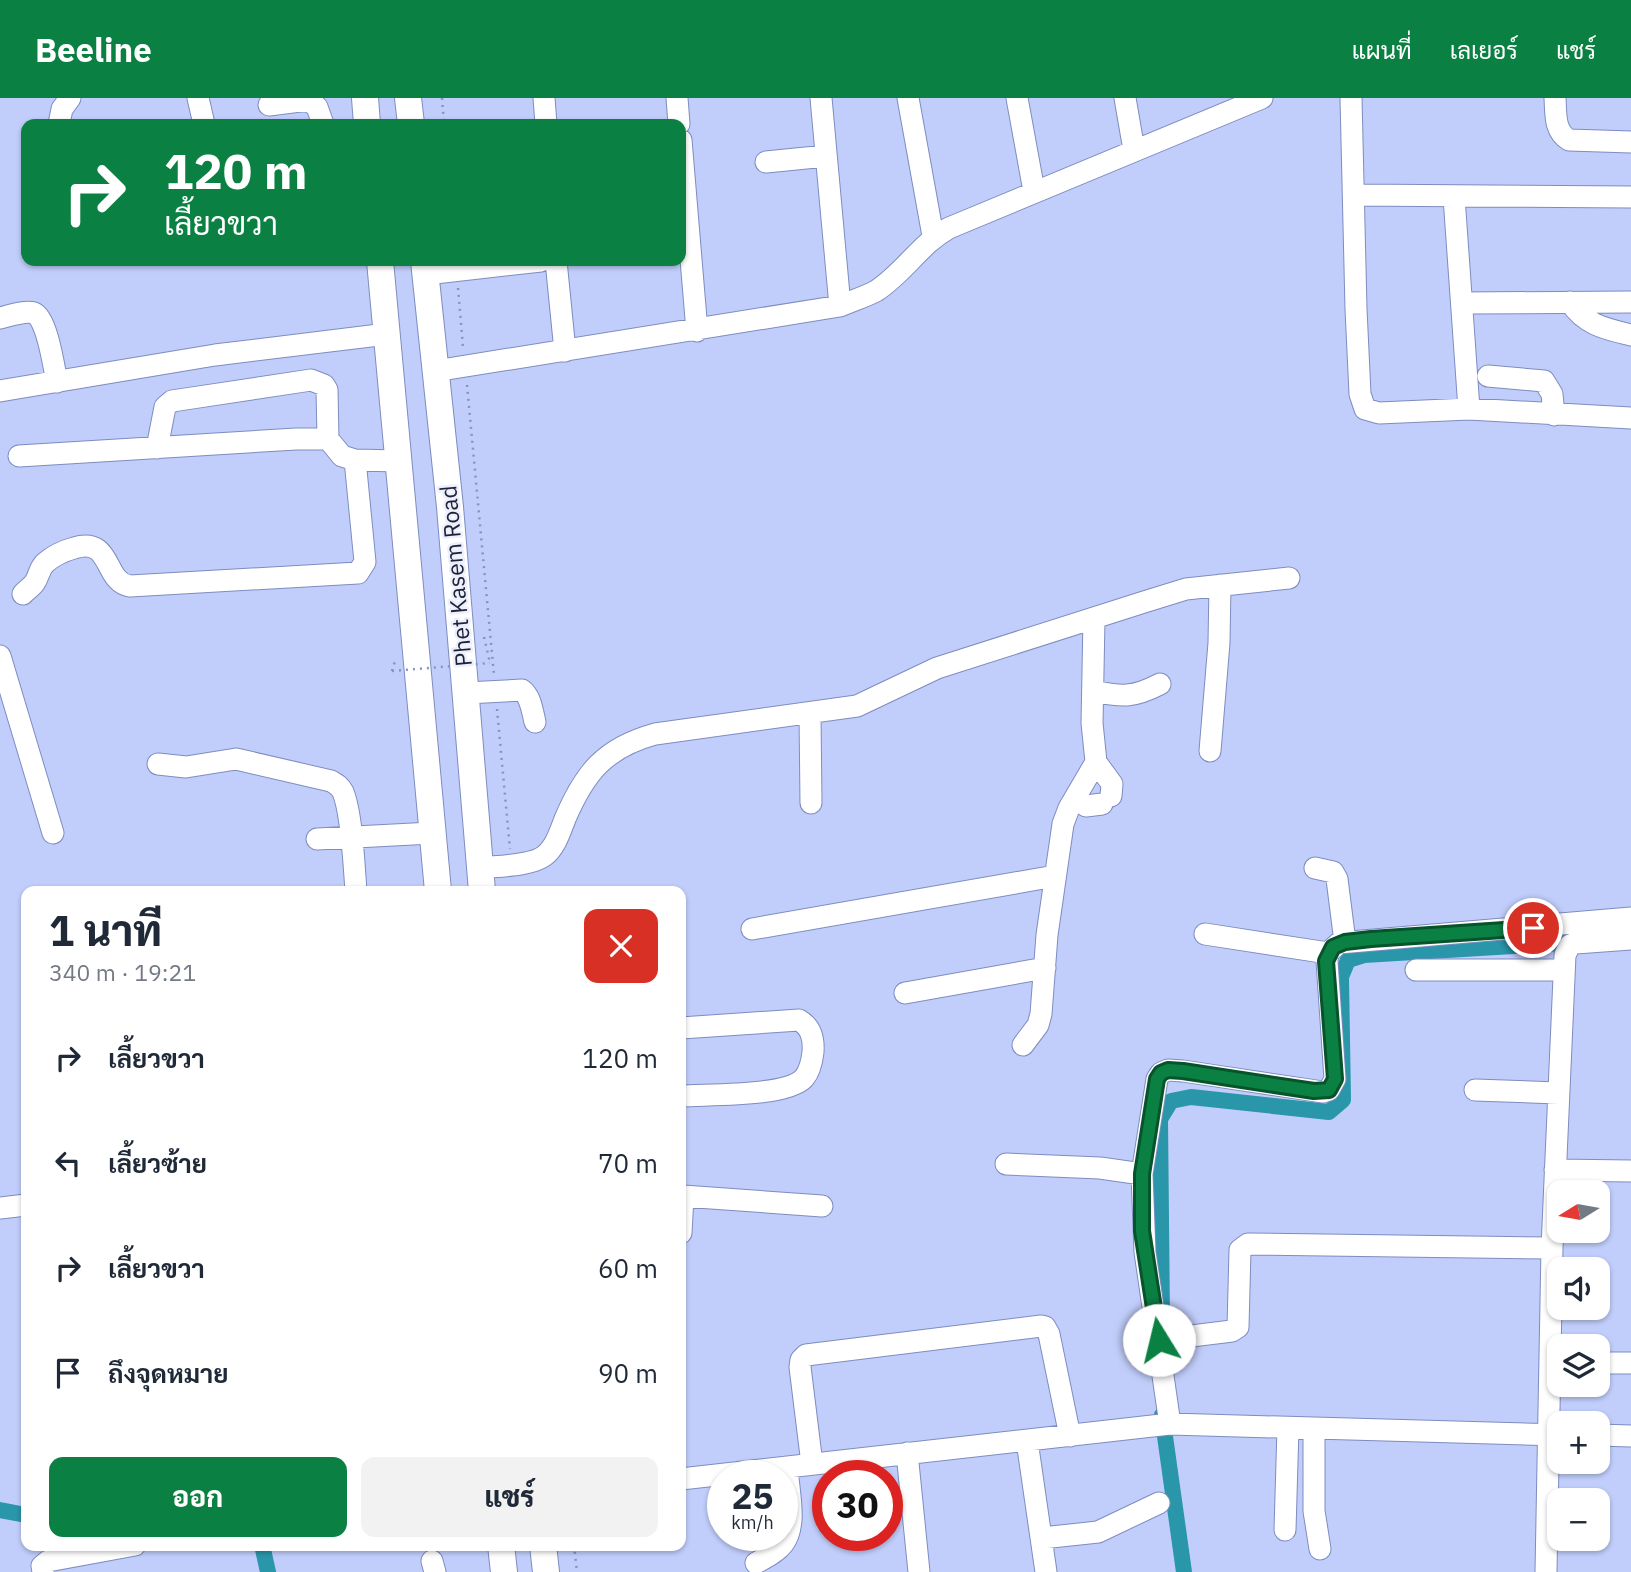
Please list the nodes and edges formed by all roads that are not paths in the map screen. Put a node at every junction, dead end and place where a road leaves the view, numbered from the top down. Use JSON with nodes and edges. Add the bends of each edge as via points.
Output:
{"nodes":[{"id":1,"x":70,"y":98,"type":"edge"},
{"id":2,"x":198,"y":98,"type":"edge"},
{"id":3,"x":365,"y":98,"type":"edge"},
{"id":4,"x":408,"y":98,"type":"edge"},
{"id":5,"x":544,"y":98,"type":"edge"},
{"id":6,"x":677,"y":98,"type":"edge"},
{"id":7,"x":821,"y":98,"type":"edge"},
{"id":8,"x":908,"y":98,"type":"edge"},
{"id":9,"x":1017,"y":98,"type":"edge"},
{"id":10,"x":1125,"y":98,"type":"edge"},
{"id":11,"x":1262,"y":98,"type":"edge"},
{"id":12,"x":1351,"y":98,"type":"edge"},
{"id":13,"x":1555,"y":98,"type":"edge"},
{"id":14,"x":1235,"y":103,"type":"edge"},
{"id":15,"x":269,"y":109,"type":"edge"},
{"id":16,"x":60,"y":119,"type":"edge"},
{"id":17,"x":203,"y":119,"type":"edge"},
{"id":18,"x":321,"y":119,"type":"edge"},
{"id":19,"x":367,"y":119,"type":"edge"},
{"id":20,"x":410,"y":119,"type":"edge"},
{"id":21,"x":546,"y":119,"type":"edge"},
{"id":22,"x":679,"y":119,"type":"edge"},
{"id":23,"x":1631,"y":142,"type":"edge"},
{"id":24,"x":1135,"y":150,"type":"junction"},
{"id":25,"x":826,"y":156,"type":"junction"},
{"id":26,"x":766,"y":162,"type":"dead end"},
{"id":27,"x":1034,"y":191,"type":"junction"},
{"id":28,"x":1354,"y":195,"type":"junction"},
{"id":29,"x":1454,"y":197,"type":"junction"},
{"id":30,"x":1631,"y":197,"type":"edge"},
{"id":31,"x":686,"y":200,"type":"edge"},
{"id":32,"x":933,"y":236,"type":"junction"},
{"id":33,"x":380,"y":266,"type":"edge"},
{"id":34,"x":498,"y":266,"type":"edge"},
{"id":35,"x":556,"y":266,"type":"edge"},
{"id":36,"x":425,"y":268,"type":"edge"},
{"id":37,"x":1570,"y":302,"type":"junction"},
{"id":38,"x":1631,"y":302,"type":"edge"},
{"id":39,"x":1463,"y":303,"type":"junction"},
{"id":40,"x":840,"y":306,"type":"junction"},
{"id":41,"x":0,"y":318,"type":"edge"},
{"id":42,"x":697,"y":331,"type":"junction"},
{"id":43,"x":387,"y":334,"type":"junction"},
{"id":44,"x":1631,"y":335,"type":"edge"},
{"id":45,"x":565,"y":351,"type":"junction"},
{"id":46,"x":435,"y":371,"type":"junction"},
{"id":47,"x":1488,"y":376,"type":"dead end"},
{"id":48,"x":57,"y":382,"type":"junction"},
{"id":49,"x":0,"y":391,"type":"edge"},
{"id":50,"x":1469,"y":410,"type":"junction"},
{"id":51,"x":1554,"y":415,"type":"junction"},
{"id":52,"x":1631,"y":418,"type":"edge"},
{"id":53,"x":328,"y":439,"type":"junction"},
{"id":54,"x":157,"y":448,"type":"junction"},
{"id":55,"x":19,"y":456,"type":"dead end"},
{"id":56,"x":355,"y":460,"type":"junction"},
{"id":57,"x":400,"y":461,"type":"junction"},
{"id":58,"x":1290,"y":578,"type":"dead end"},
{"id":59,"x":1220,"y":585,"type":"junction"},
{"id":60,"x":23,"y":594,"type":"dead end"},
{"id":61,"x":1094,"y":620,"type":"junction"},
{"id":62,"x":0,"y":656,"type":"edge"},
{"id":63,"x":1160,"y":684,"type":"dead end"},
{"id":64,"x":1093,"y":691,"type":"junction"},
{"id":65,"x":466,"y":693,"type":"junction"},
{"id":66,"x":810,"y":714,"type":"junction"},
{"id":67,"x":534,"y":722,"type":"dead end"},
{"id":68,"x":1210,"y":751,"type":"dead end"},
{"id":69,"x":1096,"y":762,"type":"junction"},
{"id":70,"x":158,"y":764,"type":"dead end"},
{"id":71,"x":1075,"y":798,"type":"junction"},
{"id":72,"x":811,"y":803,"type":"dead end"},
{"id":73,"x":53,"y":833,"type":"dead end"},
{"id":74,"x":432,"y":833,"type":"junction"},
{"id":75,"x":351,"y":837,"type":"junction"},
{"id":76,"x":317,"y":839,"type":"dead end"},
{"id":77,"x":1315,"y":868,"type":"dead end"},
{"id":78,"x":1055,"y":876,"type":"junction"},
{"id":79,"x":482,"y":879,"type":"edge"},
{"id":80,"x":356,"y":886,"type":"edge"},
{"id":81,"x":437,"y":886,"type":"edge"},
{"id":82,"x":1631,"y":918,"type":"edge"},
{"id":83,"x":752,"y":929,"type":"dead end"},
{"id":84,"x":1205,"y":934,"type":"dead end"},
{"id":85,"x":1631,"y":939,"type":"edge"},
{"id":86,"x":1337,"y":947,"type":"junction"},
{"id":87,"x":1045,"y":968,"type":"junction"},
{"id":88,"x":1416,"y":970,"type":"dead end"},
{"id":89,"x":1563,"y":970,"type":"junction"},
{"id":90,"x":905,"y":993,"type":"dead end"},
{"id":91,"x":686,"y":1028,"type":"edge"},
{"id":92,"x":1023,"y":1045,"type":"dead end"},
{"id":93,"x":1475,"y":1090,"type":"dead end"},
{"id":94,"x":1558,"y":1093,"type":"junction"},
{"id":95,"x":686,"y":1096,"type":"edge"},
{"id":96,"x":1006,"y":1164,"type":"dead end"},
{"id":97,"x":1556,"y":1170,"type":"junction"},
{"id":98,"x":1631,"y":1171,"type":"edge"},
{"id":99,"x":1142,"y":1174,"type":"junction"},
{"id":100,"x":686,"y":1196,"type":"edge"},
{"id":101,"x":21,"y":1206,"type":"edge"},
{"id":102,"x":822,"y":1206,"type":"dead end"},
{"id":103,"x":0,"y":1208,"type":"edge"},
{"id":104,"x":1552,"y":1248,"type":"junction"},
{"id":105,"x":1554,"y":1334,"type":"edge"},
{"id":106,"x":1159,"y":1340,"type":"junction"},
{"id":107,"x":1610,"y":1363,"type":"edge"},
{"id":108,"x":1631,"y":1363,"type":"edge"},
{"id":109,"x":1165,"y":1425,"type":"junction"},
{"id":110,"x":1288,"y":1428,"type":"junction"},
{"id":111,"x":1314,"y":1429,"type":"junction"},
{"id":112,"x":1547,"y":1434,"type":"edge"},
{"id":113,"x":1610,"y":1435,"type":"edge"},
{"id":114,"x":1070,"y":1436,"type":"junction"},
{"id":115,"x":1631,"y":1436,"type":"edge"},
{"id":116,"x":1027,"y":1441,"type":"junction"},
{"id":117,"x":907,"y":1453,"type":"junction"},
{"id":118,"x":847,"y":1460,"type":"edge"},
{"id":119,"x":812,"y":1464,"type":"joint"},
{"id":120,"x":798,"y":1466,"type":"edge"},
{"id":121,"x":1552,"y":1474,"type":"edge"},
{"id":122,"x":707,"y":1476,"type":"edge"},
{"id":123,"x":686,"y":1478,"type":"edge"},
{"id":124,"x":1159,"y":1503,"type":"dead end"},
{"id":125,"x":1286,"y":1530,"type":"dead end"},
{"id":126,"x":1042,"y":1538,"type":"junction"},
{"id":127,"x":1320,"y":1549,"type":"dead end"},
{"id":128,"x":102,"y":1551,"type":"edge"},
{"id":129,"x":502,"y":1551,"type":"edge"},
{"id":130,"x":544,"y":1551,"type":"edge"},
{"id":131,"x":777,"y":1551,"type":"edge"},
{"id":132,"x":756,"y":1563,"type":"dead end"},
{"id":133,"x":43,"y":1572,"type":"edge"},
{"id":134,"x":504,"y":1572,"type":"edge"},
{"id":135,"x":546,"y":1572,"type":"edge"},
{"id":136,"x":919,"y":1572,"type":"edge"},
{"id":137,"x":1046,"y":1572,"type":"edge"},
{"id":138,"x":1546,"y":1572,"type":"edge"}],
"edges":[{"from":1,"to":16,"type":"street"},
{"from":2,"to":17,"type":"street"},
{"from":3,"to":19,"type":"main road"},
{"from":4,"to":20,"type":"main road"},
{"from":5,"to":21,"type":"street"},
{"from":6,"to":22,"type":"street"},
{"from":7,"to":25,"type":"street"},
{"from":8,"to":32,"type":"street"},
{"from":9,"to":27,"type":"street"},
{"from":10,"to":24,"type":"street"},
{"from":11,"to":14,"type":"street"},
{"from":12,"to":28,"type":"street"},
{"from":13,"to":23,"type":"street","via":[[1558,127],[1569,140]]},
{"from":14,"to":24,"type":"street"},
{"from":15,"to":18,"type":"street","via":[[308,100]]},
{"from":24,"to":27,"type":"street"},
{"from":25,"to":26,"type":"street"},
{"from":25,"to":40,"type":"street"},
{"from":27,"to":32,"type":"street"},
{"from":28,"to":29,"type":"street"},
{"from":28,"to":50,"type":"street","via":[[1360,394],[1365,409],[1379,413]]},
{"from":29,"to":30,"type":"street"},
{"from":29,"to":39,"type":"street"},
{"from":31,"to":42,"type":"street"},
{"from":32,"to":40,"type":"street","via":[[875,292]]},
{"from":33,"to":43,"type":"main road","name":"Phet Kasem Road"},
{"from":34,"to":36,"type":"street","via":[[456,271]]},
{"from":35,"to":45,"type":"street"},
{"from":36,"to":46,"type":"main road","name":"Phet Kasem Road"},
{"from":37,"to":38,"type":"street"},
{"from":37,"to":39,"type":"street"},
{"from":37,"to":44,"type":"street","via":[[1585,320]]},
{"from":39,"to":50,"type":"street"},
{"from":40,"to":42,"type":"street"},
{"from":41,"to":48,"type":"street","via":[[27,313],[39,317]]},
{"from":42,"to":45,"type":"street"},
{"from":43,"to":48,"type":"street","via":[[215,355]]},
{"from":43,"to":57,"type":"main road","name":"Phet Kasem Road"},
{"from":45,"to":46,"type":"street"},
{"from":46,"to":65,"type":"main road","name":"Phet Kasem Road"},
{"from":47,"to":51,"type":"street","via":[[1544,381],[1552,394]]},
{"from":48,"to":49,"type":"street"},
{"from":50,"to":51,"type":"street"},
{"from":51,"to":52,"type":"street"},
{"from":53,"to":54,"type":"street"},
{"from":53,"to":54,"type":"street","via":[[327,390],[311,380],[172,401],[165,407]]},
{"from":53,"to":56,"type":"street","via":[[342,456]]},
{"from":54,"to":55,"type":"street"},
{"from":56,"to":57,"type":"street"},
{"from":56,"to":60,"type":"street","via":[[365,562],[358,573],[130,586],[121,585],[96,548],[85,545],[56,554]]},
{"from":57,"to":74,"type":"main road","name":"Phet Kasem Road"},
{"from":58,"to":59,"type":"street"},
{"from":59,"to":61,"type":"street","via":[[1186,589]]},
{"from":59,"to":68,"type":"street"},
{"from":61,"to":64,"type":"street"},
{"from":61,"to":66,"type":"street","via":[[937,668],[858,706]]},
{"from":62,"to":73,"type":"street"},
{"from":63,"to":64,"type":"street","via":[[1127,697]]},
{"from":64,"to":69,"type":"street"},
{"from":65,"to":67,"type":"street","via":[[522,690],[531,703]]},
{"from":65,"to":79,"type":"main road","name":"Phet Kasem Road"},
{"from":66,"to":72,"type":"street"},
{"from":66,"to":79,"type":"street","via":[[630,741],[596,767],[544,856],[511,864]]},
{"from":69,"to":71,"type":"street"},
{"from":69,"to":71,"type":"street","via":[[1112,784],[1106,800],[1086,806]]},
{"from":70,"to":75,"type":"street","via":[[186,767],[236,759],[331,780],[343,793]]},
{"from":71,"to":78,"type":"street","via":[[1063,824]]},
{"from":74,"to":75,"type":"street"},
{"from":74,"to":81,"type":"main road","name":"Phet Kasem Road"},
{"from":75,"to":76,"type":"street"},
{"from":75,"to":80,"type":"street"},
{"from":77,"to":86,"type":"street","via":[[1333,872],[1337,879]]},
{"from":78,"to":83,"type":"street"},
{"from":78,"to":87,"type":"street"},
{"from":82,"to":86,"type":"street"},
{"from":84,"to":86,"type":"street"},
{"from":85,"to":89,"type":"street","via":[[1570,945]]},
{"from":86,"to":99,"type":"street","via":[[1326,961],[1335,1057],[1335,1079],[1329,1090],[1183,1071],[1161,1073],[1153,1095]]},
{"from":87,"to":90,"type":"street"},
{"from":87,"to":92,"type":"street","via":[[1038,1025]]},
{"from":88,"to":89,"type":"street"},
{"from":89,"to":94,"type":"street"},
{"from":91,"to":95,"type":"street","via":[[799,1020],[812,1034],[813,1046],[804,1078],[785,1088]]},
{"from":93,"to":94,"type":"street"},
{"from":94,"to":97,"type":"street"},
{"from":96,"to":99,"type":"street"},
{"from":97,"to":98,"type":"street"},
{"from":97,"to":104,"type":"street"},
{"from":99,"to":106,"type":"street","via":[[1142,1231]]},
{"from":100,"to":102,"type":"street"},
{"from":101,"to":103,"type":"street"},
{"from":104,"to":105,"type":"street"},
{"from":104,"to":106,"type":"street","via":[[1248,1244],[1240,1250],[1238,1327]]},
{"from":106,"to":109,"type":"street"},
{"from":107,"to":108,"type":"street"},
{"from":109,"to":110,"type":"street"},
{"from":109,"to":114,"type":"street"},
{"from":110,"to":111,"type":"street"},
{"from":110,"to":125,"type":"street"},
{"from":111,"to":112,"type":"street"},
{"from":111,"to":127,"type":"street","via":[[1314,1511]]},
{"from":113,"to":115,"type":"street"},
{"from":114,"to":116,"type":"street"},
{"from":114,"to":119,"type":"street","via":[[1049,1334],[1041,1326],[806,1355],[800,1367]]},
{"from":116,"to":117,"type":"street"},
{"from":116,"to":126,"type":"street"},
{"from":117,"to":118,"type":"street"},
{"from":117,"to":136,"type":"street"},
{"from":119,"to":120,"type":"street"},
{"from":121,"to":138,"type":"street"},
{"from":122,"to":123,"type":"street"},
{"from":124,"to":126,"type":"street","via":[[1098,1532]]},
{"from":126,"to":137,"type":"street"},
{"from":128,"to":133,"type":"street","via":[[48,1561]]},
{"from":129,"to":134,"type":"main road"},
{"from":130,"to":135,"type":"main road"},
{"from":131,"to":132,"type":"street"}]}
